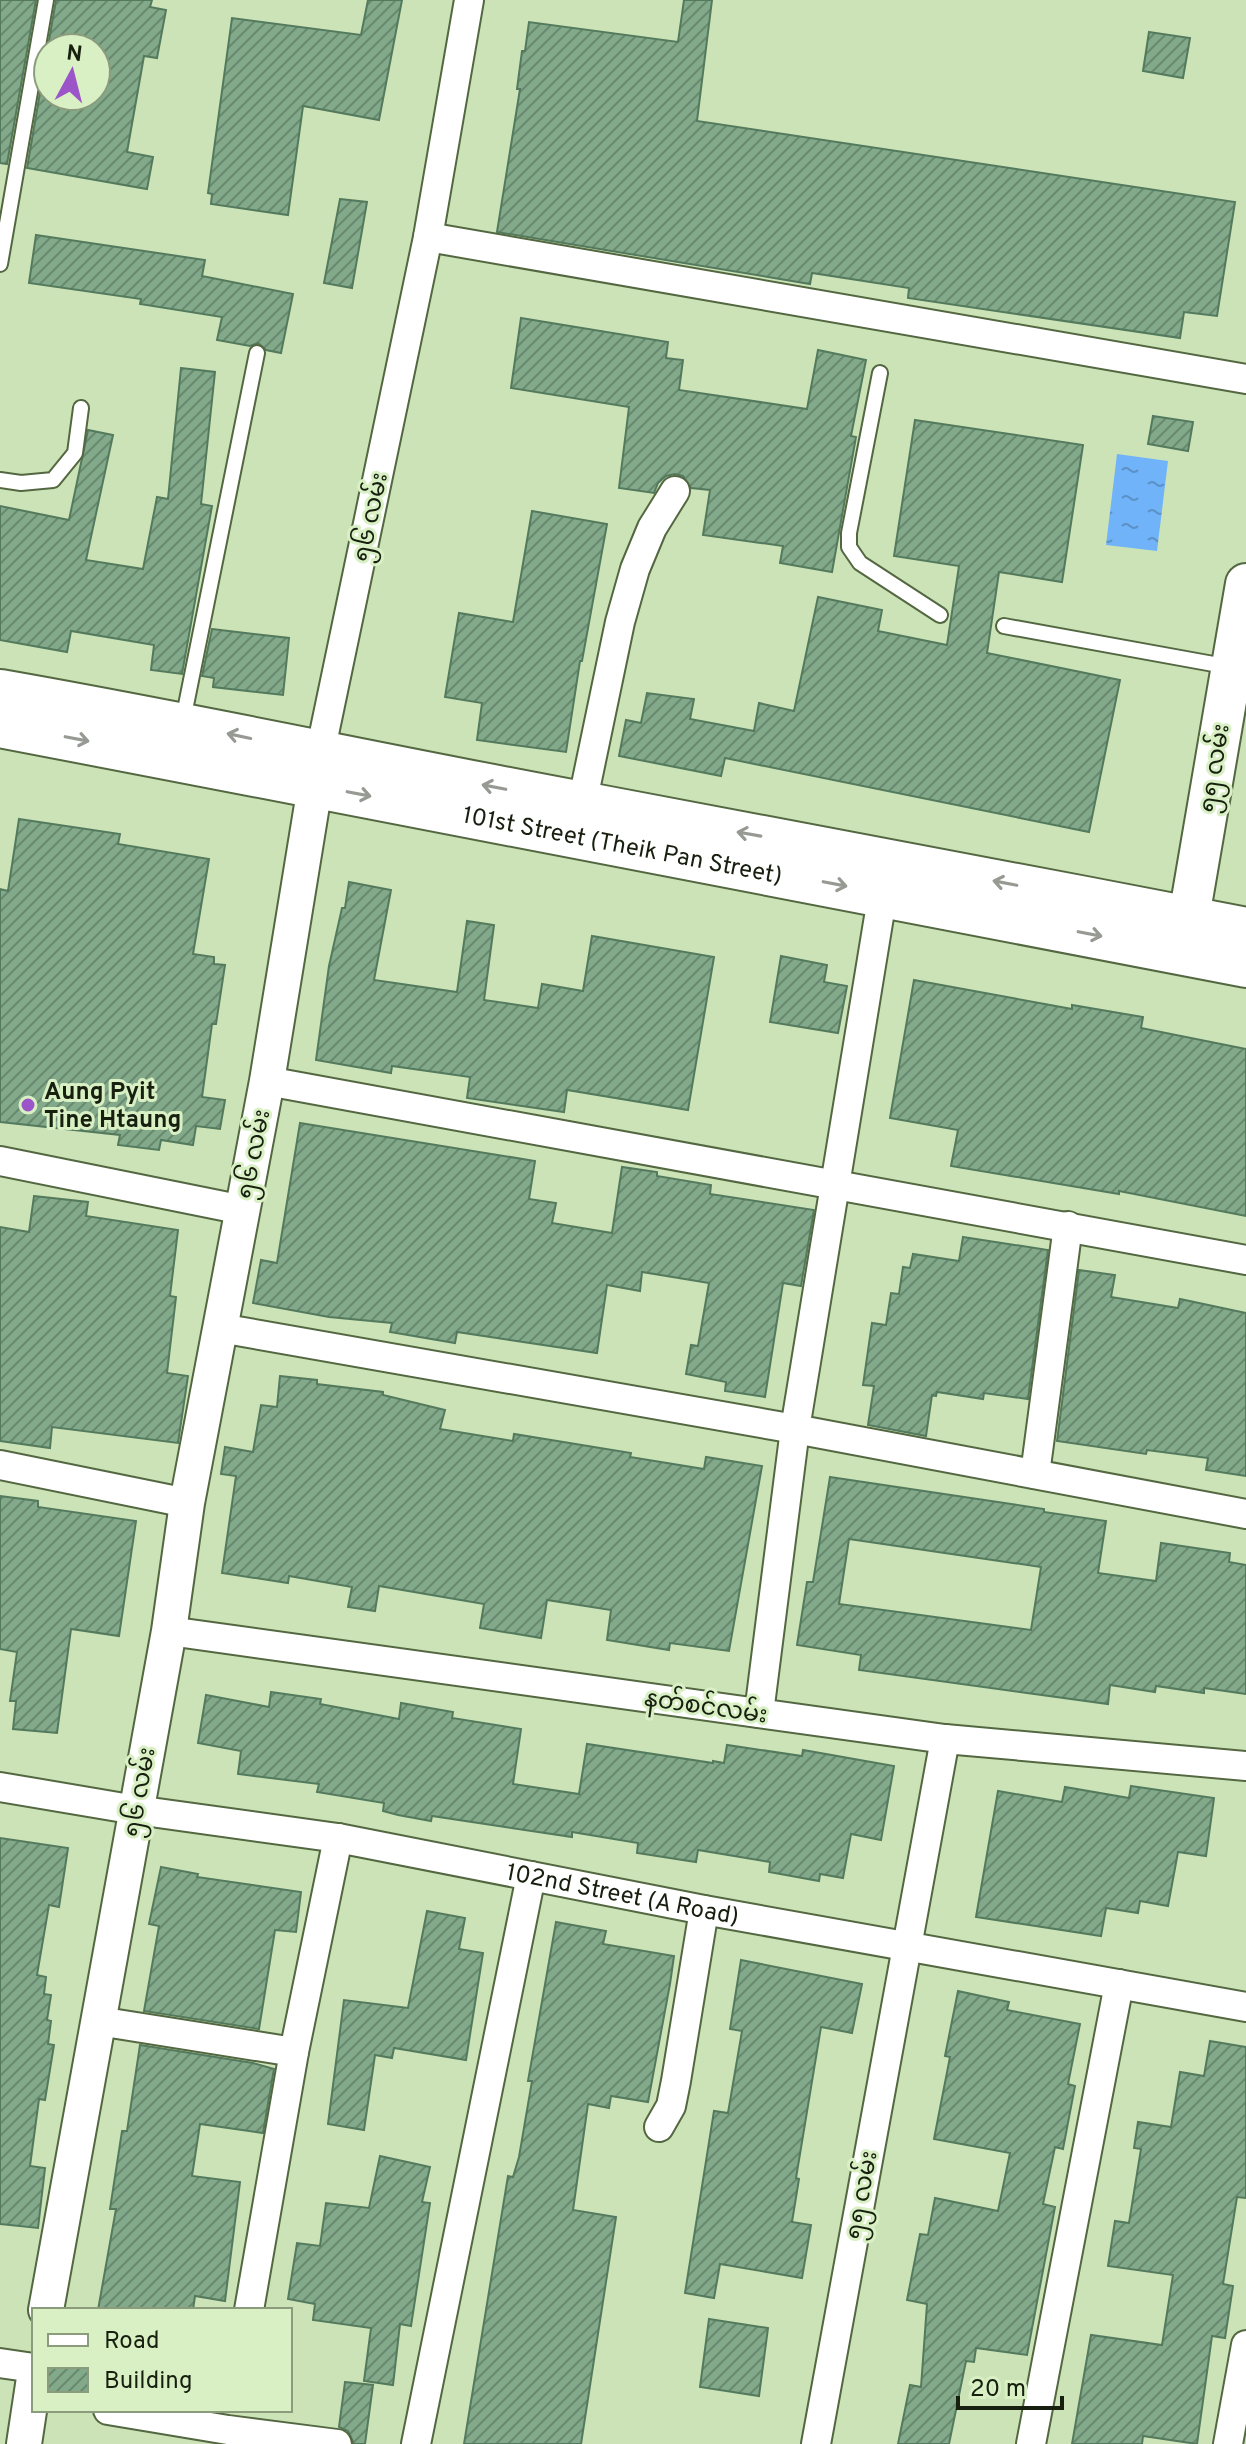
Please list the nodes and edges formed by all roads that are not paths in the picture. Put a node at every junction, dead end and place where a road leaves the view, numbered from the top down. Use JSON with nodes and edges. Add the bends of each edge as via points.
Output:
{"nodes":[{"id":1,"x":46,"y":0,"type":"edge"},
{"id":2,"x":469,"y":0,"type":"edge"},
{"id":3,"x":428,"y":237,"type":"junction"},
{"id":4,"x":0,"y":264,"type":"edge"},
{"id":5,"x":257,"y":353,"type":"dead end"},
{"id":6,"x":880,"y":373,"type":"dead end"},
{"id":7,"x":1246,"y":379,"type":"edge"},
{"id":8,"x":81,"y":408,"type":"dead end"},
{"id":9,"x":0,"y":480,"type":"edge"},
{"id":10,"x":675,"y":491,"type":"dead end"},
{"id":11,"x":1246,"y":584,"type":"edge"},
{"id":12,"x":940,"y":615,"type":"dead end"},
{"id":13,"x":1004,"y":626,"type":"dead end"},
{"id":14,"x":1231,"y":667,"type":"junction"},
{"id":15,"x":0,"y":692,"type":"edge"},
{"id":16,"x":182,"y":724,"type":"junction"},
{"id":17,"x":0,"y":725,"type":"edge"},
{"id":18,"x":317,"y":769,"type":"junction"},
{"id":19,"x":582,"y":804,"type":"junction"},
{"id":20,"x":885,"y":876,"type":"junction"},
{"id":21,"x":1246,"y":930,"type":"edge"},
{"id":22,"x":1186,"y":936,"type":"junction"},
{"id":23,"x":1246,"y":965,"type":"edge"},
{"id":24,"x":267,"y":1081,"type":"junction"},
{"id":25,"x":0,"y":1161,"type":"edge"},
{"id":26,"x":835,"y":1183,"type":"junction"},
{"id":27,"x":243,"y":1210,"type":"junction"},
{"id":28,"x":1068,"y":1226,"type":"junction"},
{"id":29,"x":1246,"y":1260,"type":"edge"},
{"id":30,"x":220,"y":1328,"type":"junction"},
{"id":31,"x":795,"y":1429,"type":"junction"},
{"id":32,"x":0,"y":1465,"type":"edge"},
{"id":33,"x":1035,"y":1474,"type":"junction"},
{"id":34,"x":187,"y":1503,"type":"junction"},
{"id":35,"x":1246,"y":1514,"type":"edge"},
{"id":36,"x":169,"y":1631,"type":"junction"},
{"id":37,"x":759,"y":1713,"type":"junction"},
{"id":38,"x":945,"y":1739,"type":"junction"},
{"id":39,"x":1246,"y":1766,"type":"edge"},
{"id":40,"x":0,"y":1787,"type":"edge"},
{"id":41,"x":136,"y":1810,"type":"junction"},
{"id":42,"x":338,"y":1838,"type":"junction"},
{"id":43,"x":531,"y":1876,"type":"junction"},
{"id":44,"x":704,"y":1910,"type":"junction"},
{"id":45,"x":907,"y":1945,"type":"junction"},
{"id":46,"x":1119,"y":1984,"type":"junction"},
{"id":47,"x":1246,"y":2007,"type":"edge"},
{"id":48,"x":98,"y":2021,"type":"junction"},
{"id":49,"x":294,"y":2052,"type":"junction"},
{"id":50,"x":659,"y":2127,"type":"dead end"},
{"id":51,"x":46,"y":2308,"type":"edge"},
{"id":52,"x":249,"y":2308,"type":"edge"},
{"id":53,"x":1246,"y":2345,"type":"edge"},
{"id":54,"x":0,"y":2363,"type":"edge"},
{"id":55,"x":32,"y":2384,"type":"edge"},
{"id":56,"x":32,"y":2392,"type":"edge"},
{"id":57,"x":121,"y":2412,"type":"edge"},
{"id":58,"x":228,"y":2428,"type":"edge"},
{"id":59,"x":24,"y":2444,"type":"edge"},
{"id":60,"x":337,"y":2444,"type":"edge"},
{"id":61,"x":416,"y":2444,"type":"edge"},
{"id":62,"x":816,"y":2444,"type":"edge"},
{"id":63,"x":1031,"y":2444,"type":"edge"},
{"id":64,"x":1228,"y":2444,"type":"edge"}],
"edges":[{"from":1,"to":4,"type":"lane"},
{"from":2,"to":3,"type":"street","name":"၅၆ လမ်း"},
{"from":3,"to":7,"type":"street"},
{"from":3,"to":18,"type":"street","name":"၅၆ လမ်း"},
{"from":5,"to":16,"type":"lane"},
{"from":6,"to":12,"type":"lane","via":[[849,547],[860,563]]},
{"from":8,"to":9,"type":"lane","via":[[75,453],[53,480]]},
{"from":10,"to":19,"type":"street","via":[[635,569]]},
{"from":11,"to":14,"type":"main road","name":"၅၅ လမ်း"},
{"from":13,"to":14,"type":"lane"},
{"from":14,"to":22,"type":"main road","name":"၅၅ လမ်း"},
{"from":15,"to":16,"type":"main road","name":"101st Street (Theik Pan Street)"},
{"from":18,"to":16,"type":"main road","name":"101st Street (Theik Pan Street)","one_way":true},
{"from":17,"to":18,"type":"main road","name":"101st Street (Theik Pan Street)","one_way":true},
{"from":19,"to":18,"type":"main road","name":"101st Street (Theik Pan Street)","one_way":true},
{"from":18,"to":20,"type":"main road","name":"101st Street (Theik Pan Street)","one_way":true},
{"from":18,"to":24,"type":"street","name":"၅၆ လမ်း"},
{"from":20,"to":19,"type":"main road","name":"101st Street (Theik Pan Street)","one_way":true},
{"from":20,"to":22,"type":"main road","name":"101st Street (Theik Pan Street)"},
{"from":20,"to":26,"type":"street"},
{"from":21,"to":22,"type":"main road","name":"101st Street (Theik Pan Street)"},
{"from":22,"to":23,"type":"main road","name":"101st Street (Theik Pan Street)"},
{"from":24,"to":26,"type":"street"},
{"from":24,"to":27,"type":"street","name":"၅၆ လမ်း"},
{"from":25,"to":27,"type":"street"},
{"from":26,"to":28,"type":"street"},
{"from":26,"to":31,"type":"street"},
{"from":27,"to":30,"type":"street","name":"၅၆ လမ်း"},
{"from":28,"to":29,"type":"street"},
{"from":28,"to":33,"type":"street"},
{"from":30,"to":31,"type":"street"},
{"from":30,"to":34,"type":"street","name":"၅၆ လမ်း"},
{"from":31,"to":33,"type":"street"},
{"from":31,"to":37,"type":"street"},
{"from":32,"to":34,"type":"street"},
{"from":33,"to":35,"type":"street"},
{"from":34,"to":36,"type":"street","name":"၅၆ လမ်း"},
{"from":36,"to":37,"type":"street","name":"နတ်စင်လမ်း"},
{"from":36,"to":41,"type":"street","name":"၅၆ လမ်း"},
{"from":37,"to":38,"type":"street","name":"နတ်စင်လမ်း"},
{"from":38,"to":39,"type":"street","name":"နတ်စင်လမ်း"},
{"from":38,"to":45,"type":"street","name":"၅၅ လမ်း"},
{"from":40,"to":41,"type":"street","name":"102nd Street (A Road)"},
{"from":41,"to":42,"type":"street","name":"102nd Street (A Road)"},
{"from":41,"to":48,"type":"street","name":"၅၆ လမ်း"},
{"from":42,"to":43,"type":"street","name":"102nd Street (A Road)"},
{"from":42,"to":49,"type":"street"},
{"from":43,"to":44,"type":"street","name":"102nd Street (A Road)"},
{"from":43,"to":61,"type":"street"},
{"from":44,"to":45,"type":"street","name":"102nd Street (A Road)"},
{"from":44,"to":50,"type":"street","via":[[671,2106]]},
{"from":45,"to":46,"type":"street","name":"102nd Street (A Road)"},
{"from":45,"to":62,"type":"street","name":"၅၅ လမ်း"},
{"from":46,"to":47,"type":"street","name":"102nd Street (A Road)"},
{"from":46,"to":63,"type":"street"},
{"from":48,"to":49,"type":"street"},
{"from":48,"to":51,"type":"street","name":"၅၆ လမ်း"},
{"from":49,"to":52,"type":"street"},
{"from":53,"to":64,"type":"street"},
{"from":54,"to":55,"type":"street"},
{"from":56,"to":59,"type":"street"},
{"from":57,"to":58,"type":"street"},
{"from":58,"to":60,"type":"street"}]}
